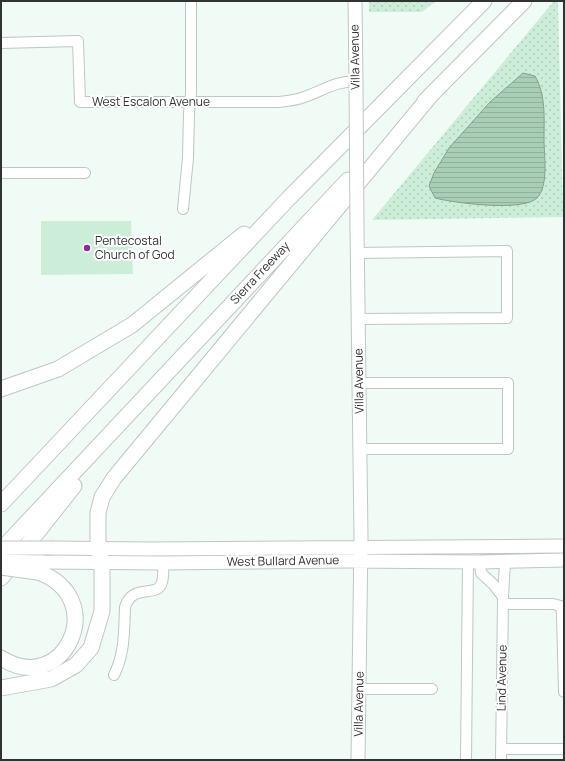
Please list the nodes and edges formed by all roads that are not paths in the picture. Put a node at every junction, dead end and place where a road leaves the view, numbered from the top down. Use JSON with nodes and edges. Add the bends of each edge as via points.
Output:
{"nodes":[{"id":1,"x":191,"y":1,"type":"edge"},
{"id":2,"x":355,"y":1,"type":"edge"},
{"id":3,"x":484,"y":1,"type":"edge"},
{"id":4,"x":524,"y":1,"type":"edge"},
{"id":5,"x":1,"y":43,"type":"edge"},
{"id":6,"x":356,"y":82,"type":"junction"},
{"id":7,"x":431,"y":95,"type":"junction"},
{"id":8,"x":190,"y":103,"type":"junction"},
{"id":9,"x":1,"y":173,"type":"edge"},
{"id":10,"x":85,"y":173,"type":"dead end"},
{"id":11,"x":288,"y":198,"type":"junction"},
{"id":12,"x":183,"y":209,"type":"dead end"},
{"id":13,"x":357,"y":252,"type":"junction"},
{"id":14,"x":358,"y":319,"type":"junction"},
{"id":15,"x":359,"y":383,"type":"junction"},
{"id":16,"x":1,"y":389,"type":"edge"},
{"id":17,"x":132,"y":411,"type":"junction"},
{"id":18,"x":359,"y":449,"type":"junction"},
{"id":19,"x":1,"y":504,"type":"edge"},
{"id":20,"x":564,"y":546,"type":"edge"},
{"id":21,"x":361,"y":547,"type":"junction"},
{"id":22,"x":235,"y":548,"type":"junction"},
{"id":23,"x":1,"y":549,"type":"edge"},
{"id":24,"x":100,"y":555,"type":"junction"},
{"id":25,"x":564,"y":559,"type":"edge"},
{"id":26,"x":360,"y":561,"type":"junction"},
{"id":27,"x":474,"y":561,"type":"junction"},
{"id":28,"x":1,"y":562,"type":"edge"},
{"id":29,"x":505,"y":562,"type":"junction"},
{"id":30,"x":163,"y":563,"type":"junction"},
{"id":31,"x":1,"y":567,"type":"edge"},
{"id":32,"x":40,"y":567,"type":"junction"},
{"id":33,"x":1,"y":578,"type":"edge"},
{"id":34,"x":503,"y":601,"type":"junction"},
{"id":35,"x":1,"y":658,"type":"edge"},
{"id":36,"x":114,"y":675,"type":"dead end"},
{"id":37,"x":1,"y":688,"type":"edge"},
{"id":38,"x":359,"y":689,"type":"junction"},
{"id":39,"x":432,"y":689,"type":"dead end"},
{"id":40,"x":564,"y":692,"type":"edge"},
{"id":41,"x":501,"y":749,"type":"junction"},
{"id":42,"x":564,"y":749,"type":"edge"},
{"id":43,"x":358,"y":760,"type":"edge"},
{"id":44,"x":466,"y":760,"type":"edge"},
{"id":45,"x":501,"y":760,"type":"edge"}],
"edges":[{"from":1,"to":8,"type":"street"},
{"from":2,"to":6,"type":"main road","name":"Villa Avenue"},
{"from":3,"to":11,"type":"highway"},
{"from":4,"to":7,"type":"highway","name":"Sierra Freeway"},
{"from":5,"to":8,"type":"street","name":"West Escalon Avenue","via":[[78,41],[80,102]]},
{"from":6,"to":8,"type":"street","name":"West Escalon Avenue","via":[[340,82],[296,100]]},
{"from":6,"to":13,"type":"main road","name":"Villa Avenue","bridge":true},
{"from":7,"to":17,"type":"highway","name":"Sierra Freeway","via":[[270,262]]},
{"from":7,"to":24,"type":"highway","via":[[114,478],[102,497],[98,513]]},
{"from":8,"to":12,"type":"street"},
{"from":9,"to":10,"type":"street"},
{"from":11,"to":16,"type":"highway","via":[[132,325],[58,370]]},
{"from":11,"to":19,"type":"highway"},
{"from":13,"to":14,"type":"main road","name":"Villa Avenue"},
{"from":13,"to":14,"type":"street","via":[[507,251],[507,318]]},
{"from":14,"to":15,"type":"main road","name":"Villa Avenue"},
{"from":15,"to":18,"type":"main road","name":"Villa Avenue"},
{"from":15,"to":18,"type":"street","via":[[508,383],[508,449]]},
{"from":17,"to":23,"type":"highway","name":"Sierra Freeway"},
{"from":17,"to":33,"type":"highway"},
{"from":18,"to":21,"type":"main road","name":"Villa Avenue"},
{"from":20,"to":21,"type":"main road","name":"West Bullard Avenue"},
{"from":21,"to":22,"type":"main road","name":"West Bullard Avenue"},
{"from":21,"to":26,"type":"main road","name":"Villa Avenue"},
{"from":22,"to":24,"type":"main road","name":"West Bullard Avenue"},
{"from":22,"to":30,"type":"main road","via":[[194,556],[170,556]]},
{"from":23,"to":24,"type":"main road","name":"West Bullard Avenue","bridge":true,"via":[[53,548]]},
{"from":24,"to":30,"type":"main road","name":"West Bullard Avenue"},
{"from":24,"to":32,"type":"main road","name":"West Bullard Avenue"},
{"from":24,"to":37,"type":"highway","via":[[102,611],[91,648],[76,665],[51,679]]},
{"from":25,"to":29,"type":"main road","name":"West Bullard Avenue"},
{"from":26,"to":27,"type":"main road","name":"West Bullard Avenue"},
{"from":26,"to":30,"type":"main road","name":"West Bullard Avenue"},
{"from":26,"to":38,"type":"main road","name":"Villa Avenue"},
{"from":27,"to":29,"type":"main road","name":"West Bullard Avenue"},
{"from":27,"to":34,"type":"street","via":[[480,573],[493,584]]},
{"from":27,"to":44,"type":"street"},
{"from":28,"to":32,"type":"main road","name":"West Bullard Avenue","bridge":true},
{"from":29,"to":34,"type":"street","name":"Lind Avenue"},
{"from":30,"to":36,"type":"street","via":[[163,580],[160,587],[152,591],[137,592],[127,602],[123,648]]},
{"from":31,"to":32,"type":"highway","bridge":true},
{"from":32,"to":35,"type":"highway","via":[[64,588],[73,604],[75,622],[72,639],[54,660],[46,664],[19,666]]},
{"from":34,"to":40,"type":"street","via":[[561,606]]},
{"from":34,"to":41,"type":"street","name":"Lind Avenue"},
{"from":38,"to":39,"type":"street"},
{"from":38,"to":43,"type":"main road","name":"Villa Avenue"},
{"from":41,"to":42,"type":"street"},
{"from":41,"to":45,"type":"street","name":"Lind Avenue"}]}
